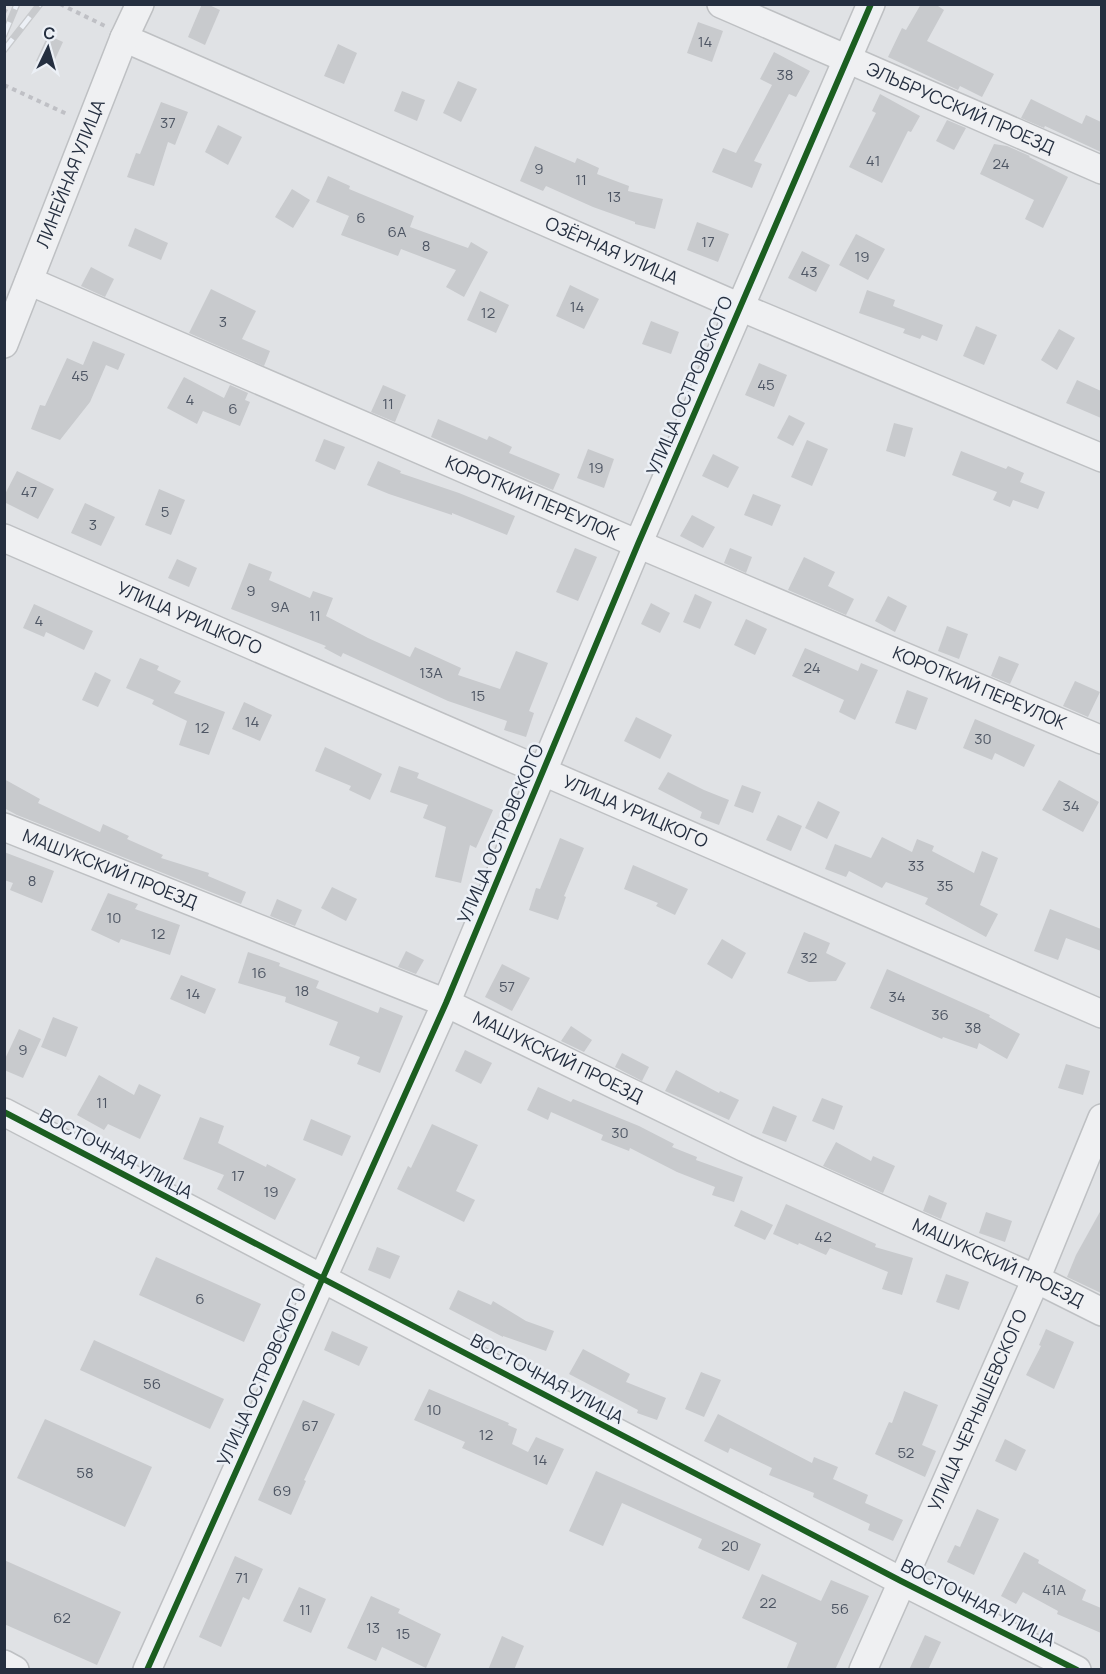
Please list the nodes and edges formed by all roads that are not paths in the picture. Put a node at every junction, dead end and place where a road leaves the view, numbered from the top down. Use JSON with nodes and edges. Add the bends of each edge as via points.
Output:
{"nodes":[{"id":1,"x":141,"y":4,"type":"edge"},
{"id":2,"x":721,"y":4,"type":"edge"},
{"id":3,"x":871,"y":4,"type":"edge"},
{"id":4,"x":121,"y":46,"type":"junction"},
{"id":5,"x":847,"y":59,"type":"junction"},
{"id":6,"x":1101,"y":170,"type":"edge"},
{"id":7,"x":29,"y":281,"type":"junction"},
{"id":8,"x":740,"y":307,"type":"junction"},
{"id":9,"x":4,"y":344,"type":"edge"},
{"id":10,"x":1101,"y":458,"type":"edge"},
{"id":11,"x":4,"y":538,"type":"edge"},
{"id":12,"x":638,"y":544,"type":"junction"},
{"id":13,"x":1101,"y":740,"type":"edge"},
{"id":14,"x":542,"y":773,"type":"junction"},
{"id":15,"x":4,"y":827,"type":"edge"},
{"id":16,"x":446,"y":1003,"type":"junction"},
{"id":17,"x":1101,"y":1014,"type":"edge"},
{"id":18,"x":4,"y":1112,"type":"edge"},
{"id":19,"x":1101,"y":1118,"type":"edge"},
{"id":20,"x":322,"y":1279,"type":"junction"},
{"id":21,"x":1036,"y":1280,"type":"junction"},
{"id":22,"x":1101,"y":1312,"type":"edge"},
{"id":23,"x":901,"y":1581,"type":"junction"},
{"id":24,"x":4,"y":1664,"type":"edge"},
{"id":25,"x":15,"y":1670,"type":"edge"},
{"id":26,"x":147,"y":1670,"type":"edge"},
{"id":27,"x":863,"y":1670,"type":"edge"},
{"id":28,"x":1077,"y":1670,"type":"edge"}],
"edges":[{"from":1,"to":4,"type":"street","name":"ЛИНЕЙНАЯ УЛИЦА"},
{"from":2,"to":5,"type":"street","name":"ЭЛЬБРУССКИЙ ПРОЕЗД"},
{"from":3,"to":5,"type":"street","name":"УЛИЦА ОСТРОВСКОГО"},
{"from":4,"to":7,"type":"street","name":"ЛИНЕЙНАЯ УЛИЦА"},
{"from":4,"to":8,"type":"street","name":"ОЗЁРНАЯ УЛИЦА"},
{"from":5,"to":6,"type":"street","name":"ЭЛЬБРУССКИЙ ПРОЕЗД"},
{"from":5,"to":8,"type":"street","name":"УЛИЦА ОСТРОВСКОГО"},
{"from":7,"to":9,"type":"street","name":"ЛИНЕЙНАЯ УЛИЦА"},
{"from":7,"to":12,"type":"street","name":"КОРОТКИЙ ПЕРЕУЛОК"},
{"from":8,"to":10,"type":"street","name":"ОЗЁРНАЯ УЛИЦА"},
{"from":8,"to":12,"type":"street","name":"УЛИЦА ОСТРОВСКОГО"},
{"from":11,"to":14,"type":"street","name":"УЛИЦА УРИЦКОГО"},
{"from":12,"to":13,"type":"street","name":"КОРОТКИЙ ПЕРЕУЛОК"},
{"from":12,"to":14,"type":"street","name":"УЛИЦА ОСТРОВСКОГО"},
{"from":14,"to":16,"type":"street","name":"УЛИЦА ОСТРОВСКОГО"},
{"from":14,"to":17,"type":"street","name":"УЛИЦА УРИЦКОГО"},
{"from":15,"to":16,"type":"street","name":"МАШУКСКИЙ ПРОЕЗД"},
{"from":16,"to":20,"type":"street","name":"УЛИЦА ОСТРОВСКОГО"},
{"from":16,"to":21,"type":"street","name":"МАШУКСКИЙ ПРОЕЗД","via":[[745,1148]]},
{"from":18,"to":20,"type":"street","name":"ВОСТОЧНАЯ УЛИЦА"},
{"from":19,"to":21,"type":"street","name":"УЛИЦА ЧЕРНЫШЕВСКОГО"},
{"from":20,"to":23,"type":"street","name":"ВОСТОЧНАЯ УЛИЦА"},
{"from":20,"to":26,"type":"street","name":"УЛИЦА ОСТРОВСКОГО"},
{"from":21,"to":22,"type":"street","name":"МАШУКСКИЙ ПРОЕЗД"},
{"from":21,"to":23,"type":"street","name":"УЛИЦА ЧЕРНЫШЕВСКОГО"},
{"from":23,"to":27,"type":"street","name":"УЛИЦА ЧЕРНЫШЕВСКОГО"},
{"from":23,"to":28,"type":"street","name":"ВОСТОЧНАЯ УЛИЦА"},
{"from":24,"to":25,"type":"street"}]}
